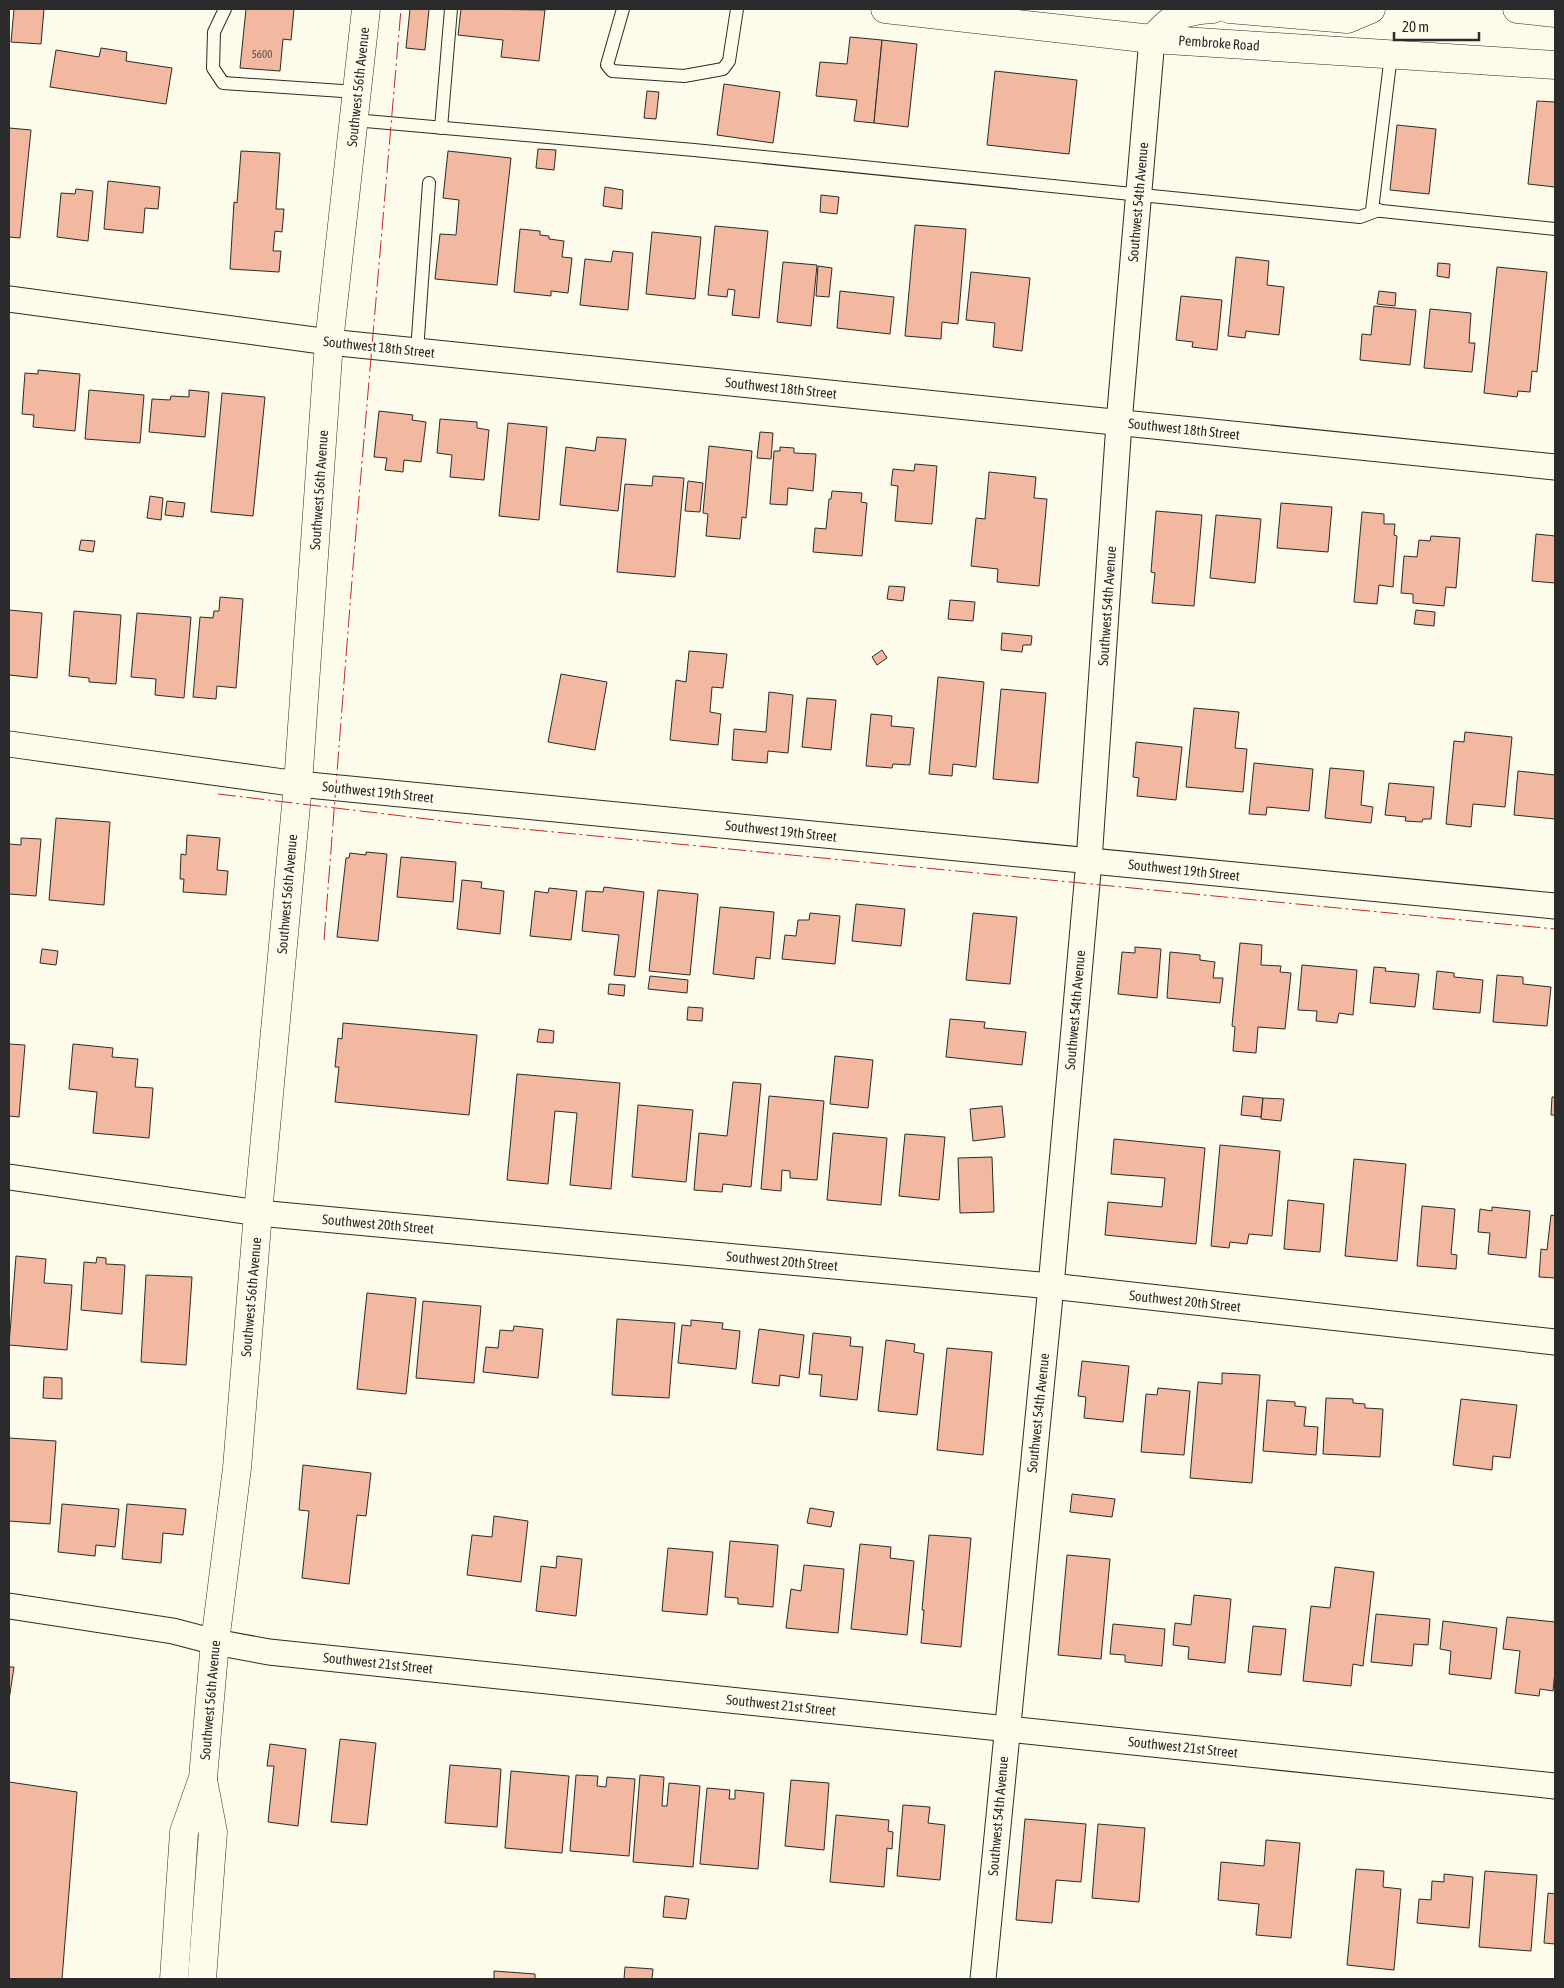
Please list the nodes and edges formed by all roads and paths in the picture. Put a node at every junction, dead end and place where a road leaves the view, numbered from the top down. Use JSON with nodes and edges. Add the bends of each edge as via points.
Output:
{"nodes":[{"id":1,"x":225,"y":9,"type":"edge"},
{"id":2,"x":366,"y":9,"type":"edge"},
{"id":3,"x":451,"y":9,"type":"edge"},
{"id":4,"x":623,"y":9,"type":"edge"},
{"id":5,"x":736,"y":9,"type":"edge"},
{"id":6,"x":885,"y":9,"type":"edge"},
{"id":7,"x":1213,"y":9,"type":"edge"},
{"id":8,"x":1229,"y":9,"type":"edge"},
{"id":9,"x":1371,"y":9,"type":"edge"},
{"id":10,"x":1517,"y":9,"type":"edge"},
{"id":11,"x":1555,"y":13,"type":"edge"},
{"id":12,"x":1152,"y":39,"type":"junction"},
{"id":13,"x":1391,"y":55,"type":"junction"},
{"id":14,"x":1555,"y":65,"type":"edge"},
{"id":15,"x":357,"y":92,"type":"junction"},
{"id":16,"x":354,"y":120,"type":"junction"},
{"id":17,"x":441,"y":128,"type":"junction"},
{"id":18,"x":429,"y":183,"type":"dead end"},
{"id":19,"x":1139,"y":195,"type":"junction"},
{"id":20,"x":1379,"y":210,"type":"junction"},
{"id":21,"x":1555,"y":229,"type":"edge"},
{"id":22,"x":9,"y":299,"type":"edge"},
{"id":23,"x":329,"y":342,"type":"junction"},
{"id":24,"x":417,"y":351,"type":"junction"},
{"id":25,"x":1119,"y":422,"type":"junction"},
{"id":26,"x":1555,"y":467,"type":"edge"},
{"id":27,"x":9,"y":744,"type":"edge"},
{"id":28,"x":298,"y":784,"type":"junction"},
{"id":29,"x":1089,"y":861,"type":"junction"},
{"id":30,"x":1555,"y":906,"type":"edge"},
{"id":31,"x":9,"y":1177,"type":"edge"},
{"id":32,"x":258,"y":1213,"type":"junction"},
{"id":33,"x":1051,"y":1286,"type":"junction"},
{"id":34,"x":1555,"y":1342,"type":"edge"},
{"id":35,"x":9,"y":1606,"type":"edge"},
{"id":36,"x":215,"y":1642,"type":"junction"},
{"id":37,"x":1006,"y":1728,"type":"junction"},
{"id":38,"x":203,"y":1778,"type":"junction"},
{"id":39,"x":1555,"y":1786,"type":"edge"},
{"id":40,"x":174,"y":1979,"type":"edge"},
{"id":41,"x":202,"y":1979,"type":"edge"},
{"id":42,"x":982,"y":1979,"type":"edge"}],
"edges":[{"from":1,"to":15,"type":"lane","via":[[214,32],[213,68],[223,82]]},
{"from":2,"to":15,"type":"street","name":"Southwest 56th Avenue"},
{"from":3,"to":17,"type":"lane"},
{"from":4,"to":5,"type":"lane","via":[[606,65],[608,68],[612,71],[684,76],[726,66]]},
{"from":6,"to":12,"type":"street","name":"Pembroke Road"},
{"from":7,"to":12,"type":"street","via":[[1173,17]]},
{"from":8,"to":9,"type":"street","via":[[1347,19]]},
{"from":10,"to":11,"type":"street"},
{"from":12,"to":13,"type":"street","name":"Pembroke Road"},
{"from":12,"to":19,"type":"street","name":"Southwest 54th Avenue"},
{"from":13,"to":14,"type":"street","name":"Pembroke Road"},
{"from":13,"to":20,"type":"lane","via":[[1372,210]]},
{"from":15,"to":16,"type":"street","name":"Southwest 56th Avenue"},
{"from":16,"to":17,"type":"lane"},
{"from":16,"to":23,"type":"street","name":"Southwest 56th Avenue"},
{"from":17,"to":19,"type":"lane"},
{"from":18,"to":24,"type":"lane"},
{"from":19,"to":20,"type":"lane","via":[[1360,217]]},
{"from":19,"to":25,"type":"street","name":"Southwest 54th Avenue"},
{"from":20,"to":21,"type":"lane"},
{"from":22,"to":23,"type":"street","name":"Southwest 18th Street"},
{"from":23,"to":24,"type":"street","name":"Southwest 18th Street"},
{"from":23,"to":28,"type":"street","name":"Southwest 56th Avenue"},
{"from":24,"to":25,"type":"street","name":"Southwest 18th Street"},
{"from":25,"to":26,"type":"street","name":"Southwest 18th Street"},
{"from":25,"to":29,"type":"street","name":"Southwest 54th Avenue"},
{"from":27,"to":28,"type":"street","name":"Southwest 19th Street"},
{"from":28,"to":29,"type":"street","name":"Southwest 19th Street"},
{"from":28,"to":32,"type":"street","name":"Southwest 56th Avenue"},
{"from":29,"to":30,"type":"street","name":"Southwest 19th Street"},
{"from":29,"to":33,"type":"street","name":"Southwest 54th Avenue"},
{"from":31,"to":32,"type":"street","name":"Southwest 20th Street"},
{"from":32,"to":33,"type":"street","name":"Southwest 20th Street"},
{"from":32,"to":36,"type":"street","name":"Southwest 56th Avenue","via":[[237,1468]]},
{"from":33,"to":34,"type":"street","name":"Southwest 20th Street"},
{"from":33,"to":37,"type":"street","name":"Southwest 54th Avenue"},
{"from":35,"to":36,"type":"street","name":"Southwest 21st Street","via":[[173,1631]]},
{"from":36,"to":37,"type":"street","name":"Southwest 21st Street","via":[[269,1652]]},
{"from":36,"to":38,"type":"street","name":"Southwest 56th Avenue"},
{"from":37,"to":39,"type":"street","name":"Southwest 21st Street"},
{"from":37,"to":42,"type":"street","name":"Southwest 54th Avenue"},
{"from":38,"to":40,"type":"street","name":"Southwest 56th Avenue","via":[[184,1832]]},
{"from":38,"to":41,"type":"street","name":"Southwest 56th Avenue","via":[[213,1832]]}]}
